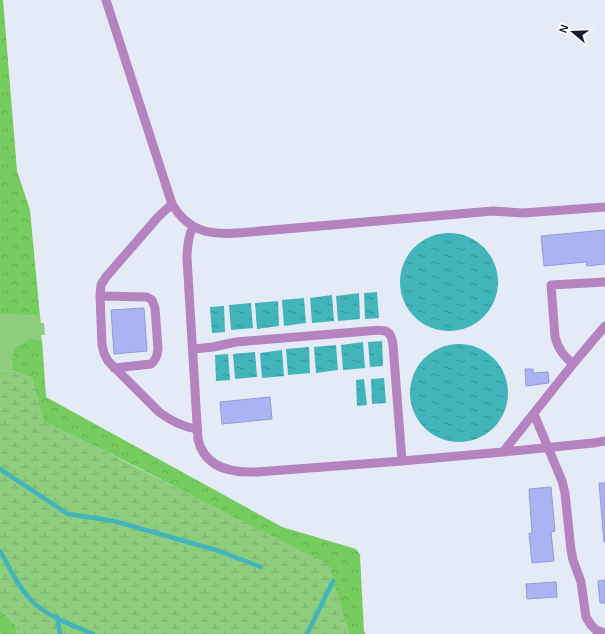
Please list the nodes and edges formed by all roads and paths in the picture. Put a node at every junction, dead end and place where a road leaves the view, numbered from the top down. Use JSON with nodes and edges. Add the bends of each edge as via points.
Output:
{"nodes":[{"id":1,"x":106,"y":0,"type":"edge"},
{"id":2,"x":172,"y":204,"type":"junction"},
{"id":3,"x":605,"y":207,"type":"edge"},
{"id":4,"x":193,"y":226,"type":"junction"},
{"id":5,"x":605,"y":282,"type":"edge"},
{"id":6,"x":100,"y":296,"type":"junction"},
{"id":7,"x":605,"y":326,"type":"edge"},
{"id":8,"x":193,"y":349,"type":"junction"},
{"id":9,"x":573,"y":364,"type":"junction"},
{"id":10,"x":114,"y":368,"type":"junction"},
{"id":11,"x":534,"y":414,"type":"junction"},
{"id":12,"x":197,"y":429,"type":"junction"},
{"id":13,"x":605,"y":441,"type":"edge"},
{"id":14,"x":548,"y":447,"type":"junction"},
{"id":15,"x":503,"y":452,"type":"junction"},
{"id":16,"x":402,"y":461,"type":"junction"},
{"id":17,"x":605,"y":633,"type":"edge"}],
"edges":[{"from":1,"to":2,"type":"lane"},
{"from":2,"to":4,"type":"lane","via":[[184,220]]},
{"from":2,"to":6,"type":"lane","via":[[106,277],[101,285]]},
{"from":3,"to":4,"type":"lane","via":[[524,213],[493,211],[226,234],[213,233]]},
{"from":4,"to":8,"type":"lane","via":[[187,246]]},
{"from":5,"to":9,"type":"lane","via":[[551,285],[557,345]]},
{"from":6,"to":10,"type":"lane","via":[[102,345],[108,361]]},
{"from":6,"to":10,"type":"lane","via":[[147,297],[152,300],[155,308],[158,349],[155,361],[151,364]]},
{"from":7,"to":9,"type":"lane"},
{"from":8,"to":12,"type":"lane"},
{"from":8,"to":16,"type":"lane","via":[[236,342],[385,330],[392,340]]},
{"from":9,"to":11,"type":"lane"},
{"from":10,"to":12,"type":"lane","via":[[166,417],[182,426]]},
{"from":11,"to":14,"type":"lane"},
{"from":11,"to":15,"type":"lane"},
{"from":12,"to":16,"type":"lane","via":[[200,447],[205,455],[222,467],[238,472]]},
{"from":13,"to":14,"type":"lane"},
{"from":14,"to":15,"type":"lane"},
{"from":14,"to":17,"type":"lane","via":[[565,493],[572,555],[581,582],[586,617],[590,625]]},
{"from":15,"to":16,"type":"lane"}]}
